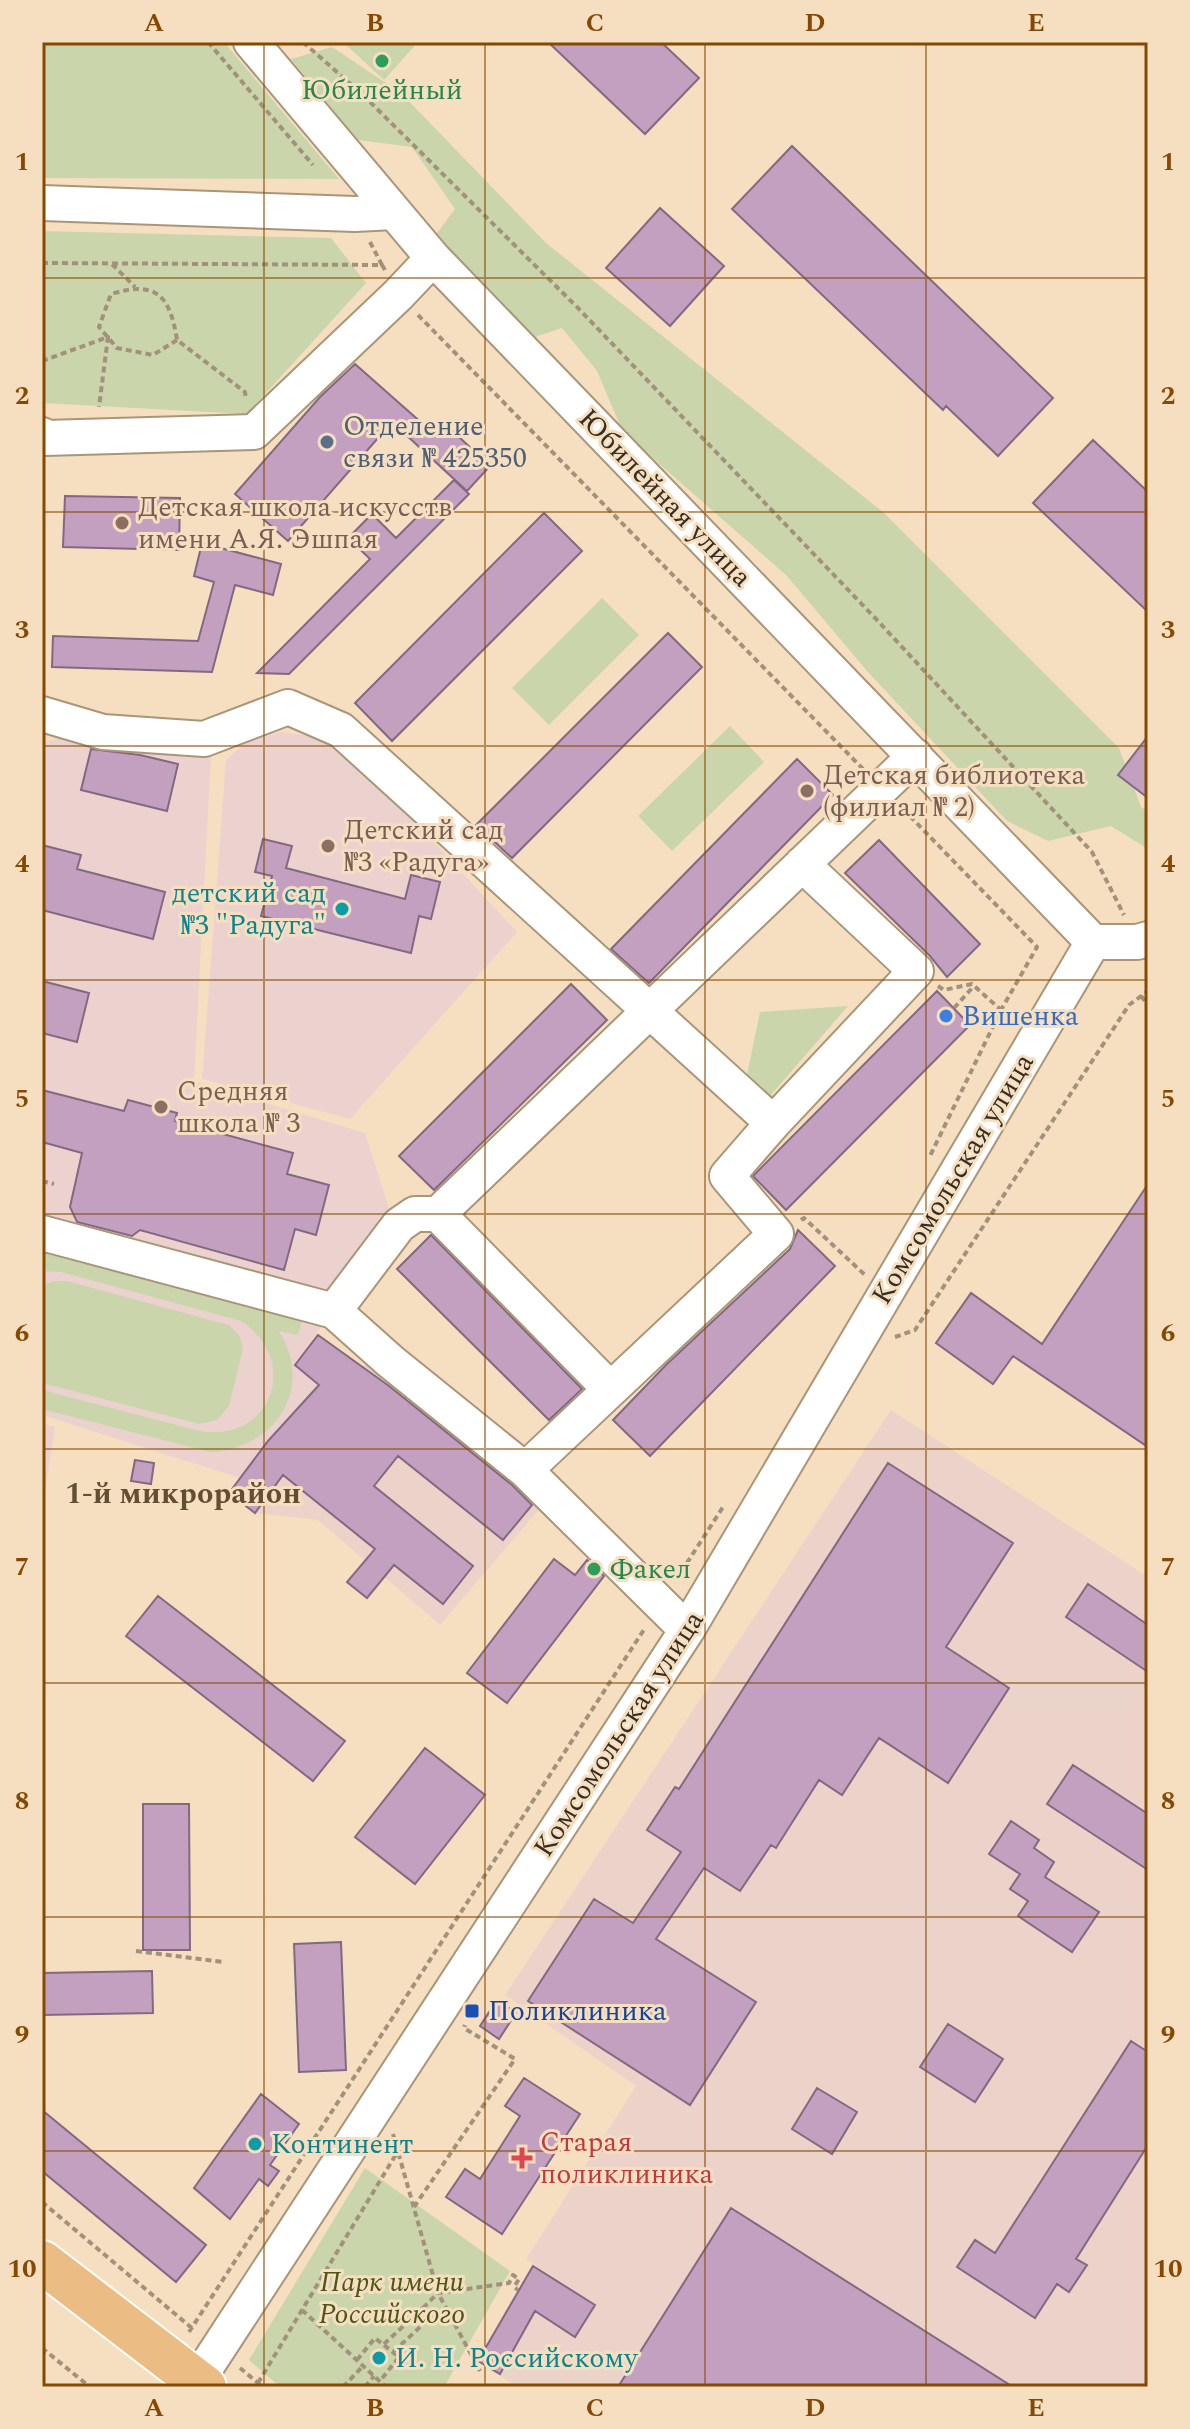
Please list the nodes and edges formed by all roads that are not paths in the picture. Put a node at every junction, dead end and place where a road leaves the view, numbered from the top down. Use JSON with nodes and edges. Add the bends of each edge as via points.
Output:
{"nodes":[{"id":1,"x":251,"y":42,"type":"edge"},
{"id":2,"x":42,"y":203,"type":"edge"},
{"id":3,"x":394,"y":212,"type":"junction"},
{"id":4,"x":433,"y":258,"type":"junction"},
{"id":5,"x":42,"y":435,"type":"edge"},
{"id":6,"x":42,"y":714,"type":"edge"},
{"id":7,"x":915,"y":756,"type":"junction"},
{"id":8,"x":802,"y":864,"type":"junction"},
{"id":9,"x":1143,"y":940,"type":"edge"},
{"id":10,"x":1093,"y":942,"type":"junction"},
{"id":11,"x":648,"y":1011,"type":"junction"},
{"id":12,"x":773,"y":1123,"type":"junction"},
{"id":13,"x":438,"y":1214,"type":"junction"},
{"id":14,"x":42,"y":1233,"type":"edge"},
{"id":15,"x":334,"y":1311,"type":"junction"},
{"id":16,"x":610,"y":1389,"type":"junction"},
{"id":17,"x":525,"y":1470,"type":"junction"},
{"id":18,"x":687,"y":1630,"type":"junction"},
{"id":19,"x":42,"y":2262,"type":"edge"},
{"id":20,"x":208,"y":2380,"type":"edge"}],
"edges":[{"from":1,"to":3,"type":"street","name":"Юбилейная улица"},
{"from":2,"to":3,"type":"street"},
{"from":3,"to":4,"type":"street","name":"Юбилейная улица"},
{"from":4,"to":5,"type":"street","via":[[390,280],[254,432]]},
{"from":4,"to":7,"type":"street","name":"Юбилейная улица"},
{"from":6,"to":11,"type":"street","via":[[103,732],[204,739],[288,707],[341,730]]},
{"from":7,"to":8,"type":"street"},
{"from":7,"to":10,"type":"street","name":"Юбилейная улица"},
{"from":8,"to":11,"type":"street"},
{"from":8,"to":12,"type":"street","via":[[916,971]]},
{"from":9,"to":10,"type":"street"},
{"from":10,"to":18,"type":"street","name":"Комсомольская улица"},
{"from":11,"to":12,"type":"street"},
{"from":11,"to":13,"type":"street"},
{"from":12,"to":16,"type":"street","via":[[727,1176],[776,1234]]},
{"from":13,"to":15,"type":"street","via":[[415,1214],[399,1225]]},
{"from":13,"to":16,"type":"street"},
{"from":14,"to":15,"type":"street"},
{"from":15,"to":17,"type":"street"},
{"from":16,"to":17,"type":"street"},
{"from":17,"to":18,"type":"street"},
{"from":18,"to":20,"type":"street","name":"Комсомольская улица","via":[[382,2097]]},
{"from":19,"to":20,"type":"main road"}]}
